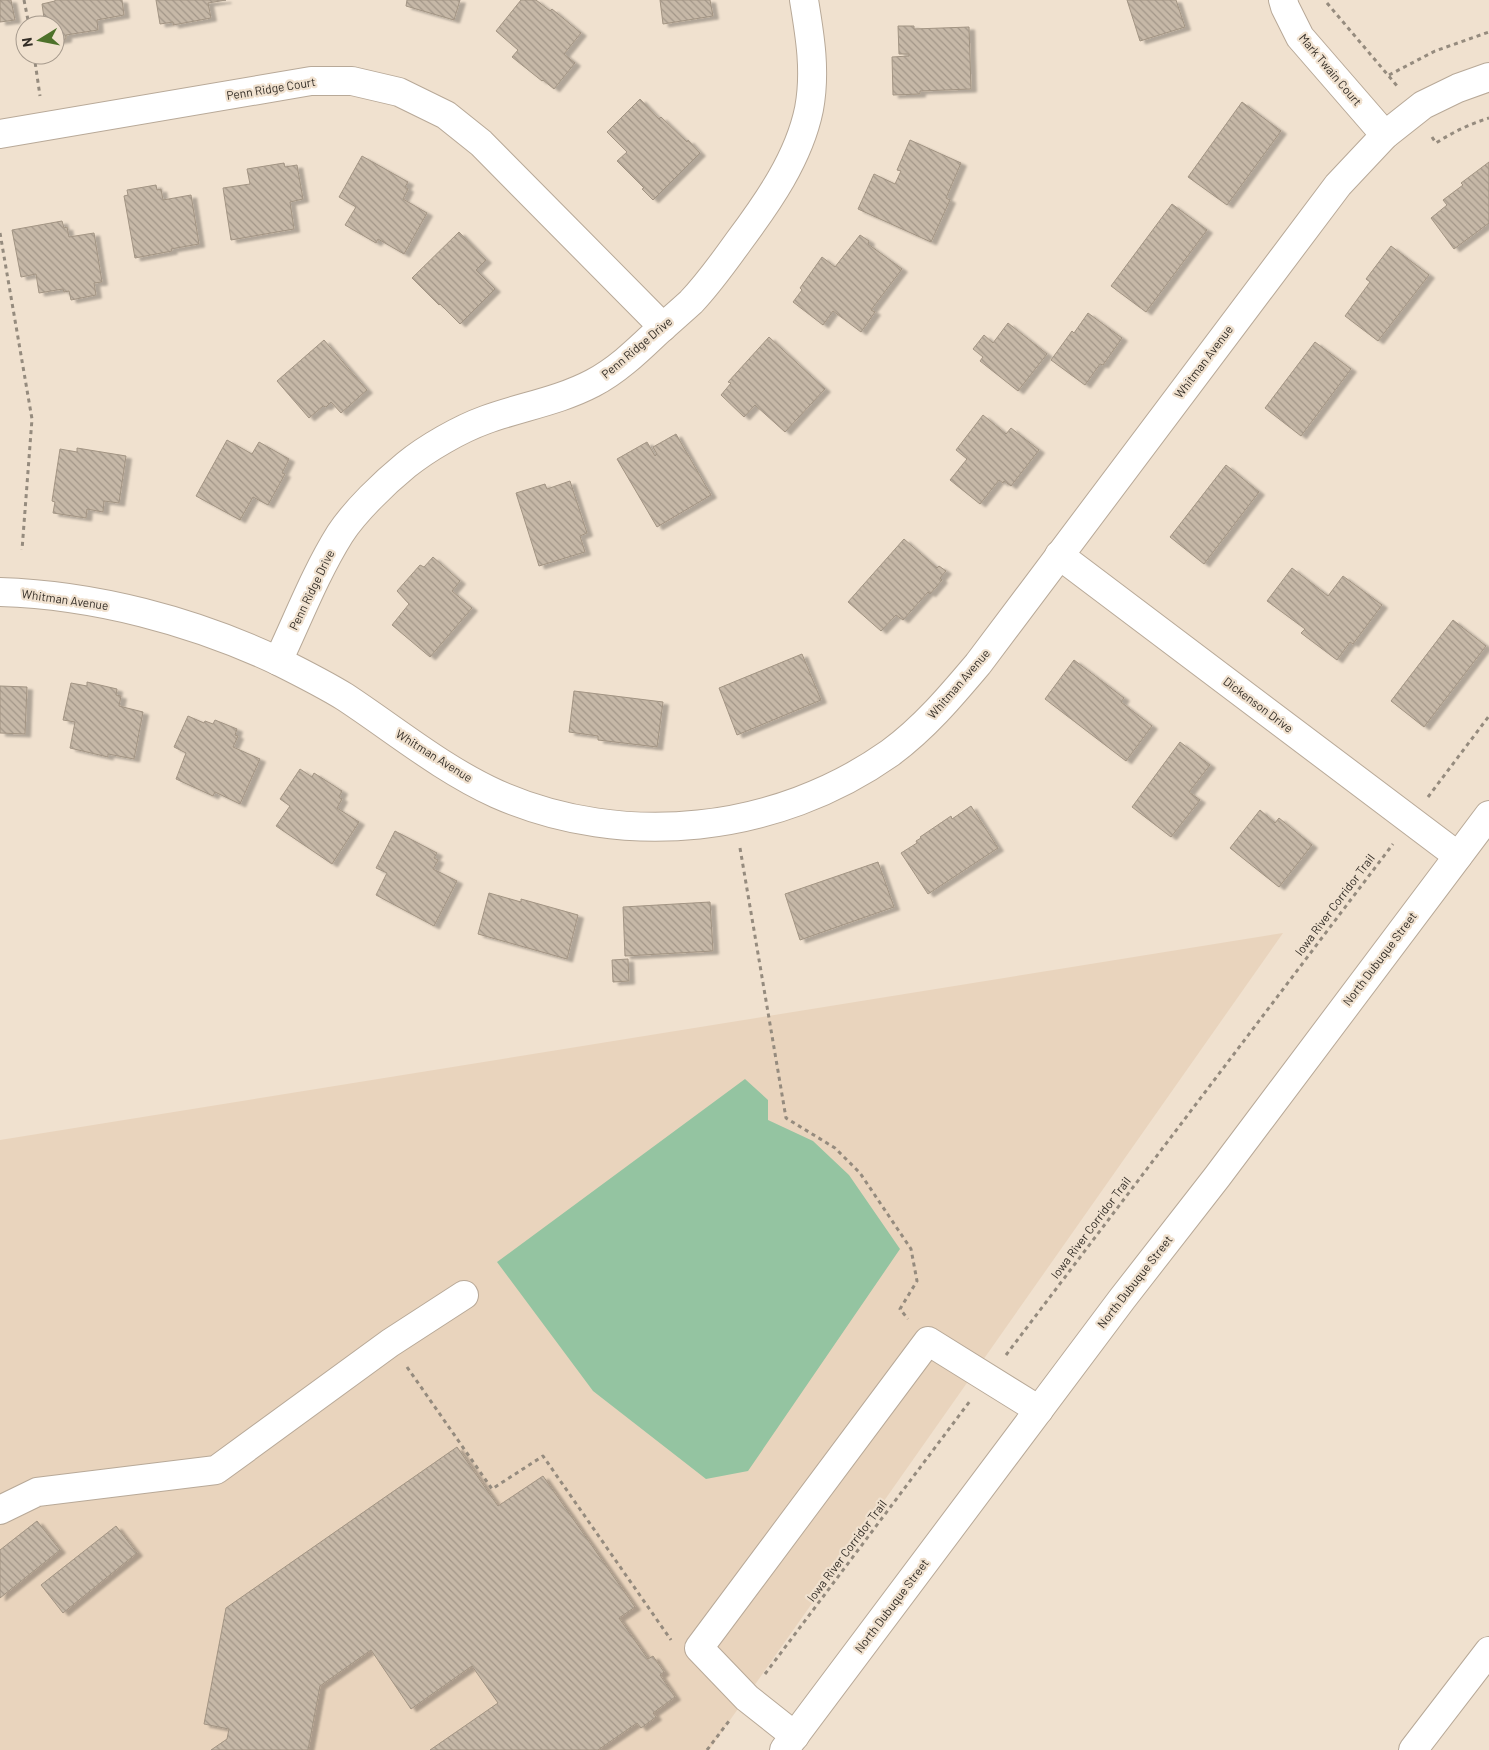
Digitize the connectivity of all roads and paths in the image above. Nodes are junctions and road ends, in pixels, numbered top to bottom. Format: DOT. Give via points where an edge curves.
graph roads {
  1 [pos="24,0"];
  2 [pos="804,0"];
  3 [pos="1284,0"];
  4 [pos="1327,3"];
  5 [pos="27,15"];
  6 [pos="1489,32"];
  7 [pos="35,65"];
  8 [pos="1389,76"];
  9 [pos="1489,78"];
  10 [pos="1402,91"];
  11 [pos="1489,118"];
  12 [pos="44,126"];
  13 [pos="0,134"];
  14 [pos="1385,135"];
  15 [pos="1431,136"];
  16 [pos="0,233"];
  17 [pos="663,327"];
  18 [pos="22,550"];
  19 [pos="1059,555"];
  20 [pos="0,592"];
  21 [pos="278,662"];
  22 [pos="1489,716"];
  23 [pos="1489,815"];
  24 [pos="735,820"];
  25 [pos="1411,820"];
  26 [pos="1458,856"];
  27 [pos="464,1295"];
  28 [pos="928,1342"];
  29 [pos="390,1343"];
  30 [pos="988,1379"];
  31 [pos="1038,1410"];
  32 [pos="0,1510"];
  33 [pos="699,1648"];
  34 [pos="1489,1651"];
  35 [pos="747,1698"];
  36 [pos="789,1743"];
  37 [pos="707,1750"];
  38 [pos="1413,1750"];
  1 -- 5 [label="path"];
  2 -- 17 [label="street, Penn Ridge Drive" via="812,45 812,77 801,135 767,203 717,272"];
  3 -- 14 [label="street, Mark Twain Court" via="1300,37"];
  4 -- 8 [label="path"];
  6 -- 8 [label="path" via="1435,51"];
  7 -- 12 [label="path"];
  8 -- 10 [label="path"];
  9 -- 14 [label="street, Whitman Avenue" via="1423,105"];
  11 -- 15 [label="path" via="1466,126 1436,143"];
  12 -- 13 [label="street, Penn Ridge Court"];
  12 -- 17 [label="street, Penn Ridge Court" via="311,81 352,81 399,92 446,115 481,143"];
  14 -- 19 [label="street, Whitman Avenue" via="1338,185"];
  16 -- 18 [label="path" via="32,419"];
  17 -- 21 [label="street, Penn Ridge Drive" via="626,360 591,384 484,420 431,447 406,465 371,498 342,532 328,554"];
  19 -- 24 [label="street, Whitman Avenue" via="978,664 937,713 891,752 847,780 793,804"];
  19 -- 25 [label="street, Dickenson Drive"];
  20 -- 21 [label="street, Whitman Avenue" via="86,600 149,614 231,641"];
  21 -- 24 [label="street, Whitman Avenue" via="343,695 447,767 497,794 549,812 616,826 676,828"];
  22 -- 25 [label="path, Iowa River Corridor Trail"];
  23 -- 26 [label="street, North Dubuque Street"];
  24 -- 28 [label="path" via="786,1118 835,1148 860,1173 911,1249 917,1281 900,1309"];
  25 -- 26 [label="street, Dickenson Drive"];
  25 -- 30 [label="path, Iowa River Corridor Trail"];
  26 -- 31 [label="street, North Dubuque Street"];
  27 -- 29 [label="street"];
  28 -- 30 [label="street"];
  28 -- 33 [label="street"];
  29 -- 32 [label="street" via="216,1470 37,1492"];
  29 -- 33 [label="path" via="492,1490 543,1456 673,1643"];
  30 -- 31 [label="street"];
  30 -- 35 [label="path, Iowa River Corridor Trail"];
  31 -- 36 [label="street, North Dubuque Street"];
  33 -- 35 [label="street"];
  34 -- 38 [label="street"];
  35 -- 36 [label="street"];
  35 -- 37 [label="path, Iowa River Corridor Trail"];
}
